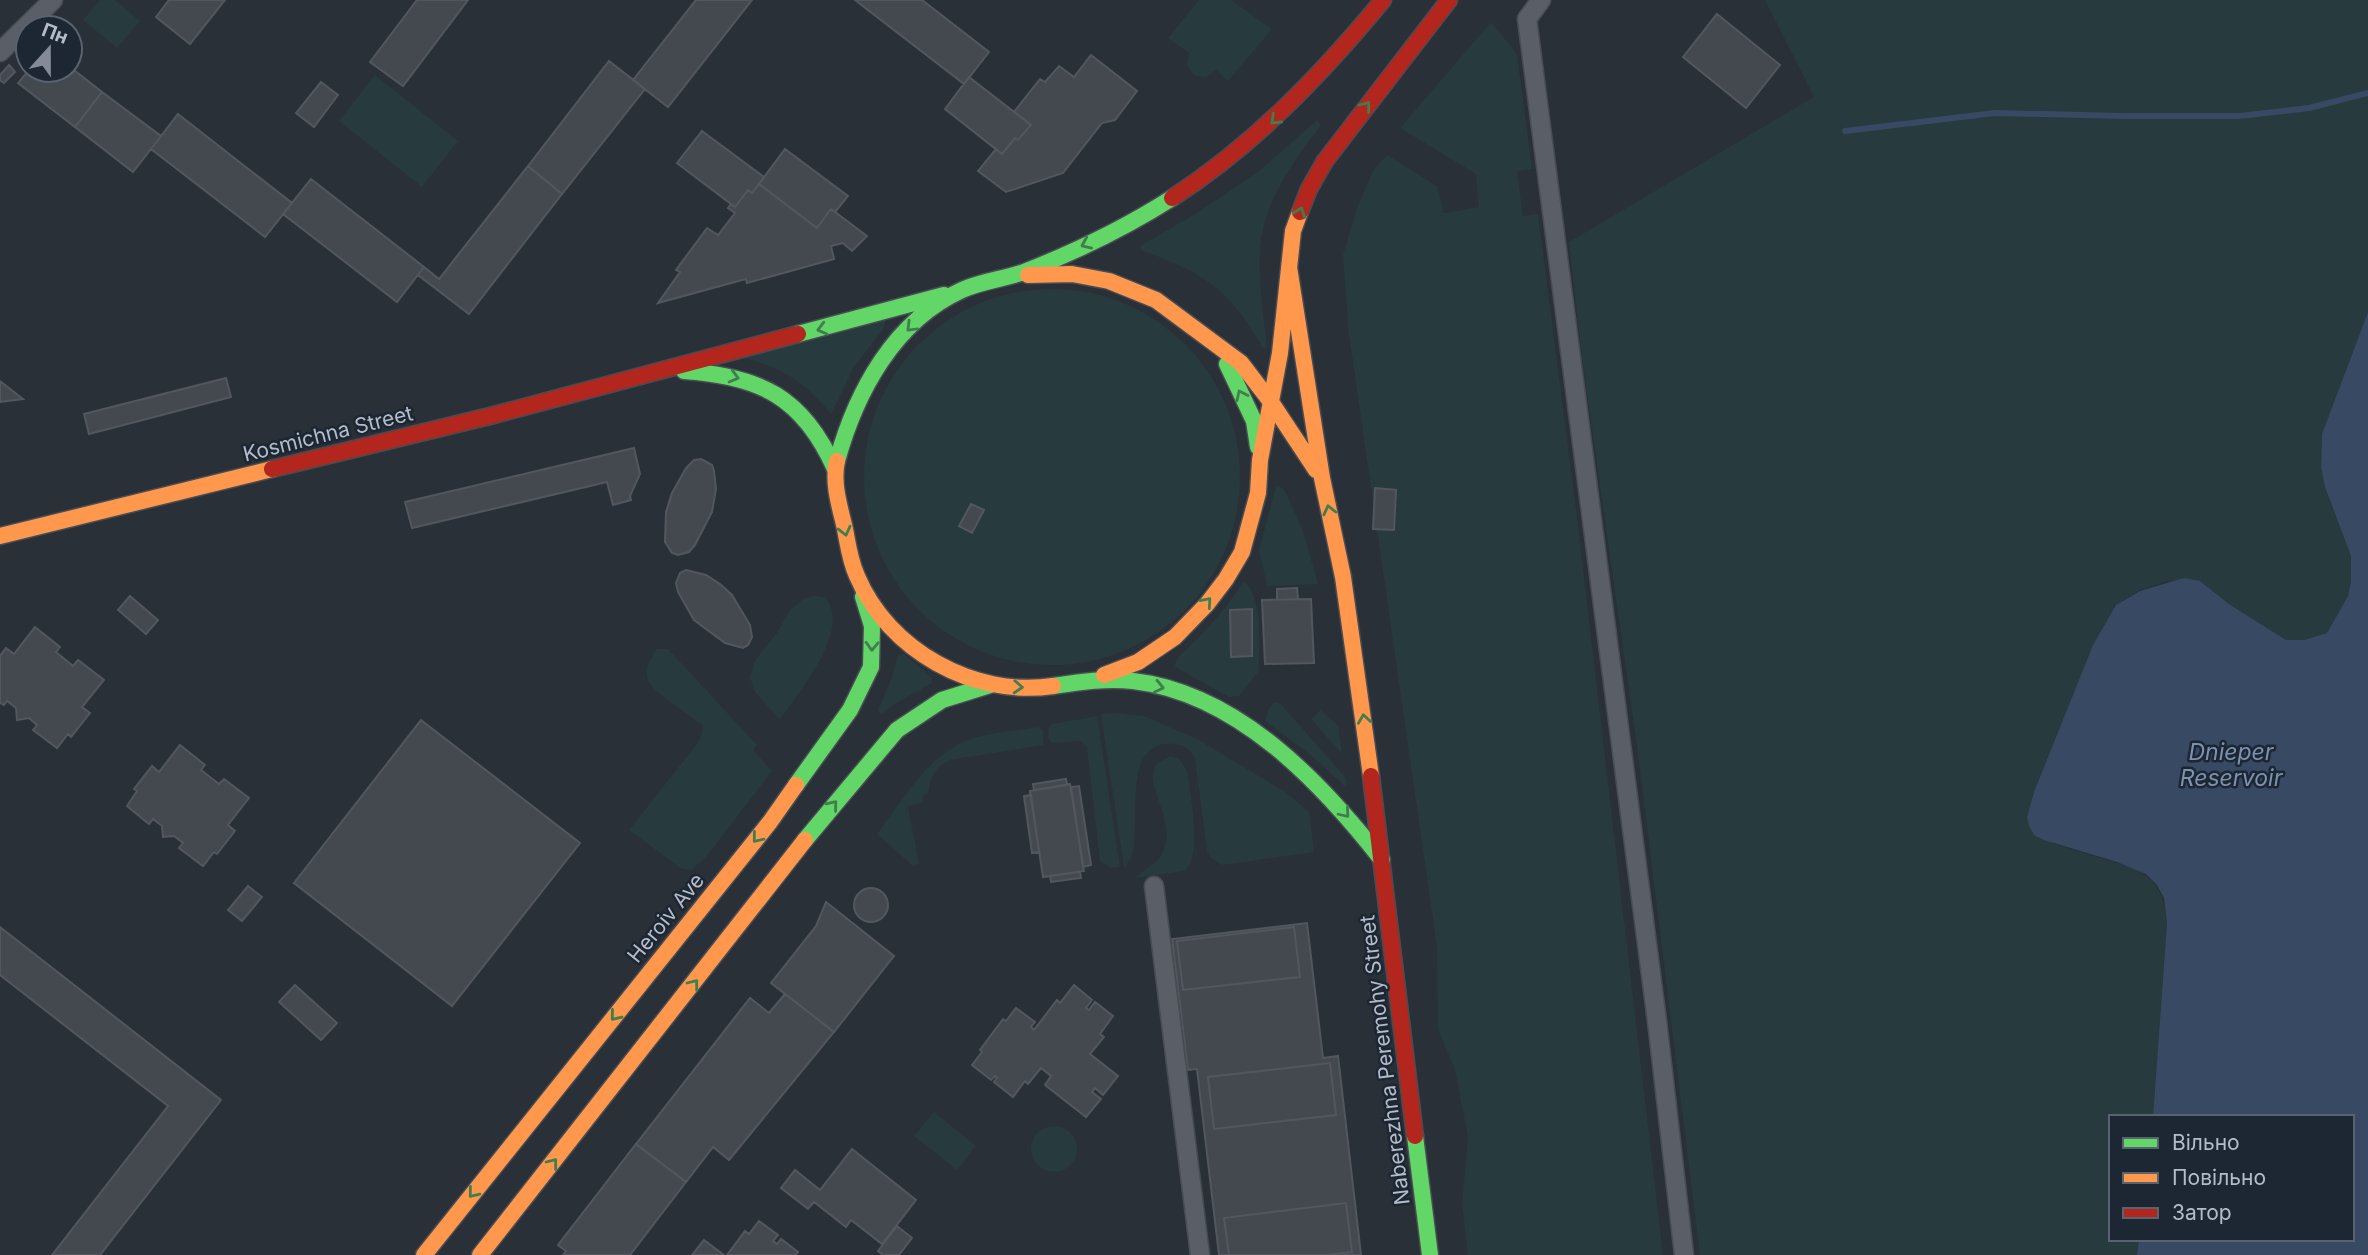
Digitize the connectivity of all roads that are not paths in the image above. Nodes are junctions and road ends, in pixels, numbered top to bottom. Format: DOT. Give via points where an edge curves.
graph roads {
  1 [pos="53,0"];
  2 [pos="1383,0"];
  3 [pos="1448,0"];
  4 [pos="1541,0"];
  5 [pos="0,52"];
  6 [pos="1289,267"];
  7 [pos="1014,275"];
  8 [pos="958,291"];
  9 [pos="1195,328"];
  10 [pos="666,369"];
  11 [pos="1271,402"];
  12 [pos="1260,460"];
  13 [pos="835,469"];
  14 [pos="1322,478"];
  15 [pos="0,536"];
  16 [pos="858,580"];
  17 [pos="1092,680"];
  18 [pos="990,684"];
  19 [pos="1382,859"];
  20 [pos="1154,886"];
  21 [pos="424,1255"];
  22 [pos="480,1255"];
  23 [pos="1200,1255"];
  24 [pos="1430,1255"];
  25 [pos="1684,1255"];
  1 -- 5 [label="street"];
  2 -- 7 [label="main road, Naberezhna Peremohy Street, one-way" via="1338,56 1269,126 1191,186 1110,233"];
  6 -- 3 [label="main road, Naberezhna Peremohy Street, one-way" via="1293,231 1308,189"];
  4 -- 25 [label="street" via="1527,19"];
  6 -- 11 [label="main road, Naberezhna Peremohy Street"];
  6 -- 14 [label="main road, Naberezhna Peremohy Street"];
  7 -- 8 [label="main road, Naberezhna Peremohy Street"];
  7 -- 9 [label="main road, Naberezhna Peremohy Street" via="1072,274 1109,281 1156,300"];
  8 -- 10 [label="main road, Kosmichna Street, one-way"];
  8 -- 13 [label="main road, Naberezhna Peremohy Street, one-way" via="921,317 890,348 864,384"];
  9 -- 11 [label="main road, Naberezhna Peremohy Street" via="1241,363"];
  12 -- 9 [label="main road, Naberezhna Peremohy Street, one-way" via="1254,421 1228,366"];
  10 -- 13 [label="main road, Kosmichna Street, one-way" via="726,374 755,383 789,402 817,434"];
  10 -- 15 [label="main road, Kosmichna Street"];
  11 -- 12 [label="main road, Naberezhna Peremohy Street"];
  11 -- 14 [label="main road, Naberezhna Peremohy Street"];
  17 -- 12 [label="main road, Naberezhna Peremohy Street, one-way" via="1138,662 1175,637 1207,604 1242,552 1258,493"];
  13 -- 16 [label="main road, Naberezhna Peremohy Street, one-way"];
  19 -- 14 [label="main road, Naberezhna Peremohy Street, one-way" via="1343,577"];
  16 -- 18 [label="main road, Naberezhna Peremohy Street" via="883,617 915,648 953,672"];
  16 -- 21 [label="main road, Heroiv Ave, one-way" via="872,626 871,667 850,710 770,822"];
  18 -- 17 [label="main road, Naberezhna Peremohy Street, one-way" via="1020,689"];
  17 -- 19 [label="main road, Naberezhna Peremohy Street, one-way" via="1138,682 1173,690 1240,722 1315,780"];
  22 -- 18 [label="main road, one-way" via="827,812 897,730 942,700"];
  19 -- 24 [label="main road, Naberezhna Peremohy Street"];
  20 -- 23 [label="street"];
}
